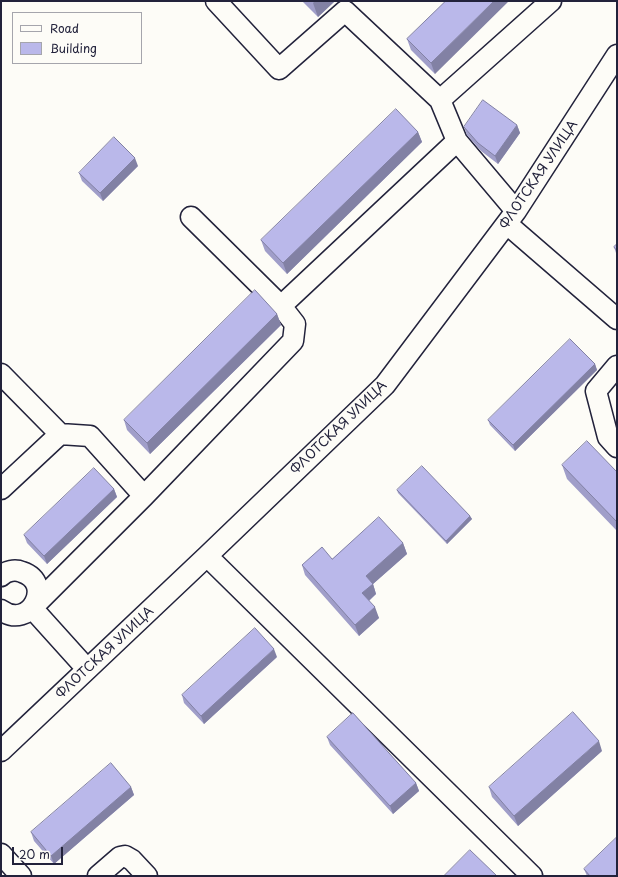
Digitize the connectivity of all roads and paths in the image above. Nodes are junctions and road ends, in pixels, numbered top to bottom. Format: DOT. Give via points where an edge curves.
graph roads {
  1 [pos="216,1"];
  2 [pos="550,1"];
  3 [pos="350,6"];
  4 [pos="617,55"];
  5 [pos="440,100"];
  6 [pos="457,141"];
  7 [pos="191,217"];
  8 [pos="511,218"];
  9 [pos="281,306"];
  10 [pos="617,319"];
  11 [pos="617,366"];
  12 [pos="1,374"];
  13 [pos="60,434"];
  14 [pos="617,447"];
  15 [pos="1,489"];
  16 [pos="144,496"];
  17 [pos="207,556"];
  18 [pos="1,576"];
  19 [pos="32,608"];
  20 [pos="1,610"];
  21 [pos="87,669"];
  22 [pos="1,751"];
  23 [pos="1,854"];
  24 [pos="21,876"];
  25 [pos="98,876"];
  26 [pos="147,876"];
  27 [pos="532,876"];
  1 -- 3 [label="street" via="279,69"];
  2 -- 5 [label="street"];
  3 -- 5 [label="street"];
  4 -- 8 [label="street, ФЛОТСКАЯ УЛИЦА"];
  5 -- 6 [label="street"];
  6 -- 8 [label="street"];
  6 -- 9 [label="street"];
  7 -- 9 [label="street"];
  8 -- 10 [label="street"];
  8 -- 17 [label="street, ФЛОТСКАЯ УЛИЦА" via="385,385"];
  9 -- 16 [label="street" via="295,324 293,340"];
  11 -- 14 [label="street" via="596,391 608,437"];
  12 -- 13 [label="street"];
  13 -- 15 [label="street"];
  13 -- 16 [label="street" via="90,436"];
  16 -- 19 [label="street"];
  17 -- 21 [label="street, ФЛОТСКАЯ УЛИЦА"];
  17 -- 27 [label="street"];
  18 -- 19 [label="street" via="10,571 18,571 32,578 38,593"];
  19 -- 20 [label="street" via="14,615"];
  19 -- 21 [label="street"];
  21 -- 22 [label="street, ФЛОТСКАЯ УЛИЦА"];
  23 -- 24 [label="street"];
  25 -- 26 [label="street" via="120,857 125,856"];
}
